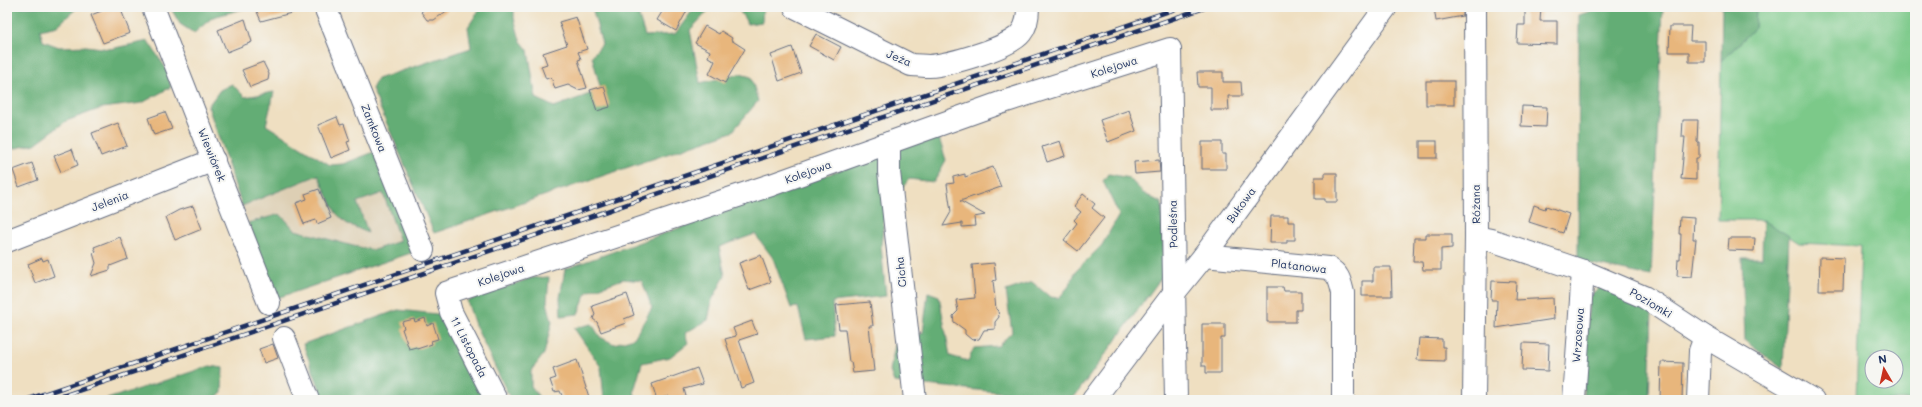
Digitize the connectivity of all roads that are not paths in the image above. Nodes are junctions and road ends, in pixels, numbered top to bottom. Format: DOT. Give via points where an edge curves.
graph roads {
  1 [pos="153,7"];
  2 [pos="325,7"];
  3 [pos="795,7"];
  4 [pos="1028,7"];
  5 [pos="1386,7"];
  6 [pos="1475,7"];
  7 [pos="1170,48"];
  8 [pos="889,143"];
  9 [pos="214,160"];
  10 [pos="1476,238"];
  11 [pos="7,241"];
  12 [pos="423,250"];
  13 [pos="1204,256"];
  14 [pos="1583,270"];
  15 [pos="446,293"];
  16 [pos="1174,293"];
  17 [pos="269,303"];
  18 [pos="1705,337"];
  19 [pos="284,338"];
  20 [pos="911,399"];
  21 [pos="308,400"];
  22 [pos="496,400"];
  23 [pos="1093,400"];
  24 [pos="1176,400"];
  25 [pos="1343,400"];
  26 [pos="1474,400"];
  27 [pos="1574,400"];
  28 [pos="1698,400"];
  29 [pos="1813,400"];
  1 -- 9 [label="street, Wiewiórek"];
  2 -- 12 [label="street, Zamkowa"];
  3 -- 4 [label="street, Jeża" via="911,65 930,66 954,61 1010,42 1023,31"];
  5 -- 13 [label="street, Bukowa"];
  6 -- 10 [label="street, Różana"];
  7 -- 8 [label="street, Kolejowa" via="1000,103"];
  7 -- 16 [label="street, Podleśna"];
  8 -- 15 [label="street, Kolejowa"];
  8 -- 20 [label="street, Cicha"];
  9 -- 11 [label="street, Jelenia"];
  9 -- 17 [label="street, Wiewiórek"];
  10 -- 14 [label="street, Poziomki" via="1491,240"];
  10 -- 26 [label="street, Różana"];
  13 -- 16 [label="street, Bukowa"];
  13 -- 25 [label="street, Platanowa" via="1328,268 1335,272 1340,278 1343,293"];
  14 -- 18 [label="street, Poziomki" via="1644,296"];
  14 -- 27 [label="street, Wrzosowa"];
  15 -- 22 [label="street, 11 Listopada" via="451,312"];
  16 -- 23 [label="street, Bukowa"];
  16 -- 24 [label="street, Podleśna"];
  18 -- 28 [label="street" via="1700,351"];
  18 -- 29 [label="street, Poziomki"];
  19 -- 21 [label="street"];
}
